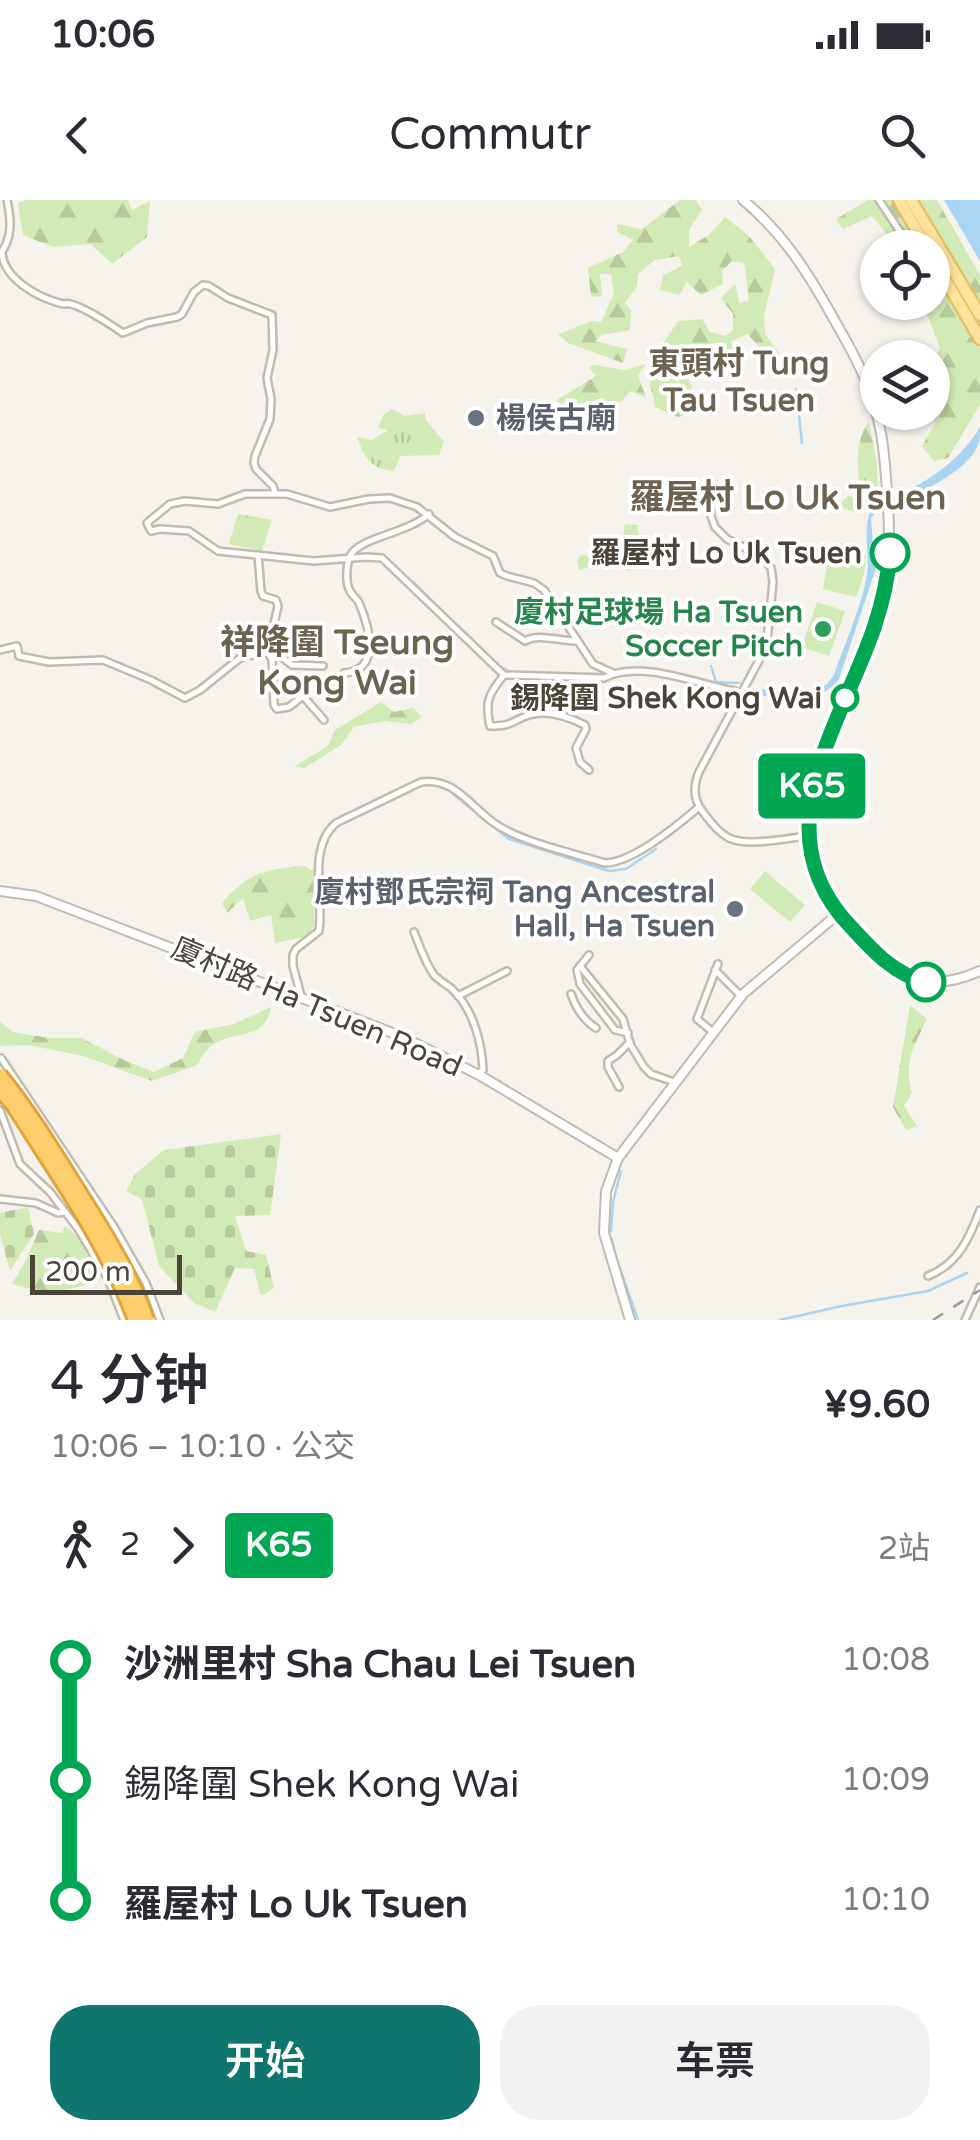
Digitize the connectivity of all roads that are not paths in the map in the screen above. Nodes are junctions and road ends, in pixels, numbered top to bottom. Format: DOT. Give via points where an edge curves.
graph roads {
  1 [pos="7,200"];
  2 [pos="743,200"];
  3 [pos="878,200"];
  4 [pos="899,200"];
  5 [pos="911,200"];
  6 [pos="899,230"];
  7 [pos="916,230"];
  8 [pos="1,253"];
  9 [pos="950,288"];
  10 [pos="980,315"];
  11 [pos="980,339"];
  12 [pos="718,491"];
  13 [pos="275,493"];
  14 [pos="428,514"];
  15 [pos="258,555"];
  16 [pos="348,560"];
  17 [pos="496,622"];
  18 [pos="576,642"];
  19 [pos="269,649"];
  20 [pos="0,650"];
  21 [pos="323,666"];
  22 [pos="612,673"];
  23 [pos="344,674"];
  24 [pos="504,675"];
  25 [pos="741,695"];
  26 [pos="324,720"];
  27 [pos="589,770"];
  28 [pos="699,807"];
  29 [pos="809,836"];
  30 [pos="0,891"];
  31 [pos="838,914"];
  32 [pos="414,932"];
  33 [pos="589,956"];
  34 [pos="580,966"];
  35 [pos="507,971"];
  36 [pos="980,971"];
  37 [pos="580,984"];
  38 [pos="301,996"];
  39 [pos="458,996"];
  40 [pos="741,996"];
  41 [pos="596,1028"];
  42 [pos="713,1032"];
  43 [pos="628,1033"];
  44 [pos="630,1042"];
  45 [pos="1,1058"];
  46 [pos="478,1074"];
  47 [pos="0,1075"];
  48 [pos="674,1082"];
  49 [pos="619,1087"];
  50 [pos="0,1090"];
  51 [pos="0,1110"];
  52 [pos="618,1158"];
  53 [pos="74,1168"];
  54 [pos="50,1192"];
  55 [pos="0,1198"];
  56 [pos="980,1210"];
  57 [pos="64,1212"];
  58 [pos="928,1276"];
  59 [pos="980,1288"];
  60 [pos="124,1320"];
  61 [pos="135,1320"];
  62 [pos="147,1320"];
  63 [pos="160,1320"];
  64 [pos="630,1320"];
  65 [pos="964,1320"];
  1 -- 8 [label="street" via="10,224"];
  2 -- 29 [label="street" via="794,253 858,364 880,429 888,504 884,596 815,776"];
  3 -- 6 [label="street"];
  4 -- 7 [label="main road"];
  5 -- 10 [label="main road"];
  8 -- 13 [label="street" via="6,270 28,288 123,332 177,317 203,285 272,315 270,419 254,463"];
  9 -- 11 [label="main road"];
  12 -- 25 [label="street" via="710,508 717,531 762,556 773,579 765,649"];
  13 -- 14 [label="street" via="330,507 390,498"];
  13 -- 15 [label="street" via="218,504 170,504 148,523 151,531 189,531 218,551"];
  14 -- 16 [label="street" via="359,546"];
  14 -- 18 [label="street" via="493,556 500,572 544,590"];
  15 -- 16 [label="street"];
  15 -- 19 [label="street" via="261,591 278,602"];
  16 -- 23 [label="street" via="349,591 371,641 362,668"];
  16 -- 24 [label="street" via="386,560"];
  17 -- 18 [label="street" via="525,641 533,636"];
  18 -- 22 [label="street" via="593,664"];
  19 -- 20 [label="street" via="240,658 185,698 103,660 49,662 19,656 17,646"];
  19 -- 21 [label="street" via="292,665"];
  19 -- 26 [label="street" via="276,708 303,696"];
  22 -- 24 [label="street"];
  22 -- 25 [label="street" via="652,672"];
  24 -- 27 [label="street" via="488,698 490,726 532,714 572,718 585,725 576,748"];
  25 -- 28 [label="street" via="696,778"];
  28 -- 29 [label="street" via="736,840"];
  28 -- 38 [label="street" via="620,862 606,863 518,835 448,785 421,782 326,832 320,927 292,960"];
  29 -- 31 [label="street" via="821,884"];
  30 -- 38 [label="street, 廈村路 Ha Tsuen Road" via="36,896"];
  31 -- 36 [label="street" via="892,966 916,979 946,981"];
  31 -- 40 [label="street"];
  32 -- 39 [label="street" via="433,974"];
  33 -- 34 [label="street"];
  34 -- 37 [label="street"];
  34 -- 43 [label="street" via="615,1006"];
  35 -- 39 [label="street"];
  37 -- 41 [label="street" via="570,994"];
  37 -- 43 [label="street" via="615,1030"];
  38 -- 46 [label="street, 廈村路 Ha Tsuen Road"];
  39 -- 46 [label="street" via="479,1041"];
  40 -- 42 [label="street"];
  40 -- 42 [label="street" via="716,967 698,1019"];
  42 -- 48 [label="street"];
  43 -- 44 [label="street"];
  44 -- 48 [label="street" via="651,1074"];
  44 -- 49 [label="street" via="608,1061"];
  45 -- 53 [label="street"];
  46 -- 52 [label="street, 廈村路 Ha Tsuen Road"];
  47 -- 62 [label="highway, bridge" via="108,1238"];
  48 -- 52 [label="street"];
  50 -- 61 [label="highway, bridge" via="86,1219"];
  51 -- 54 [label="street" via="20,1164"];
  52 -- 64 [label="street" via="606,1191 604,1233"];
  53 -- 54 [label="street" via="52,1180"];
  53 -- 63 [label="street" via="129,1252"];
  54 -- 57 [label="street"];
  55 -- 57 [label="street"];
  56 -- 58 [label="street" via="960,1255"];
  57 -- 60 [label="street" via="108,1279"];
  59 -- 65 [label="street"];
}
